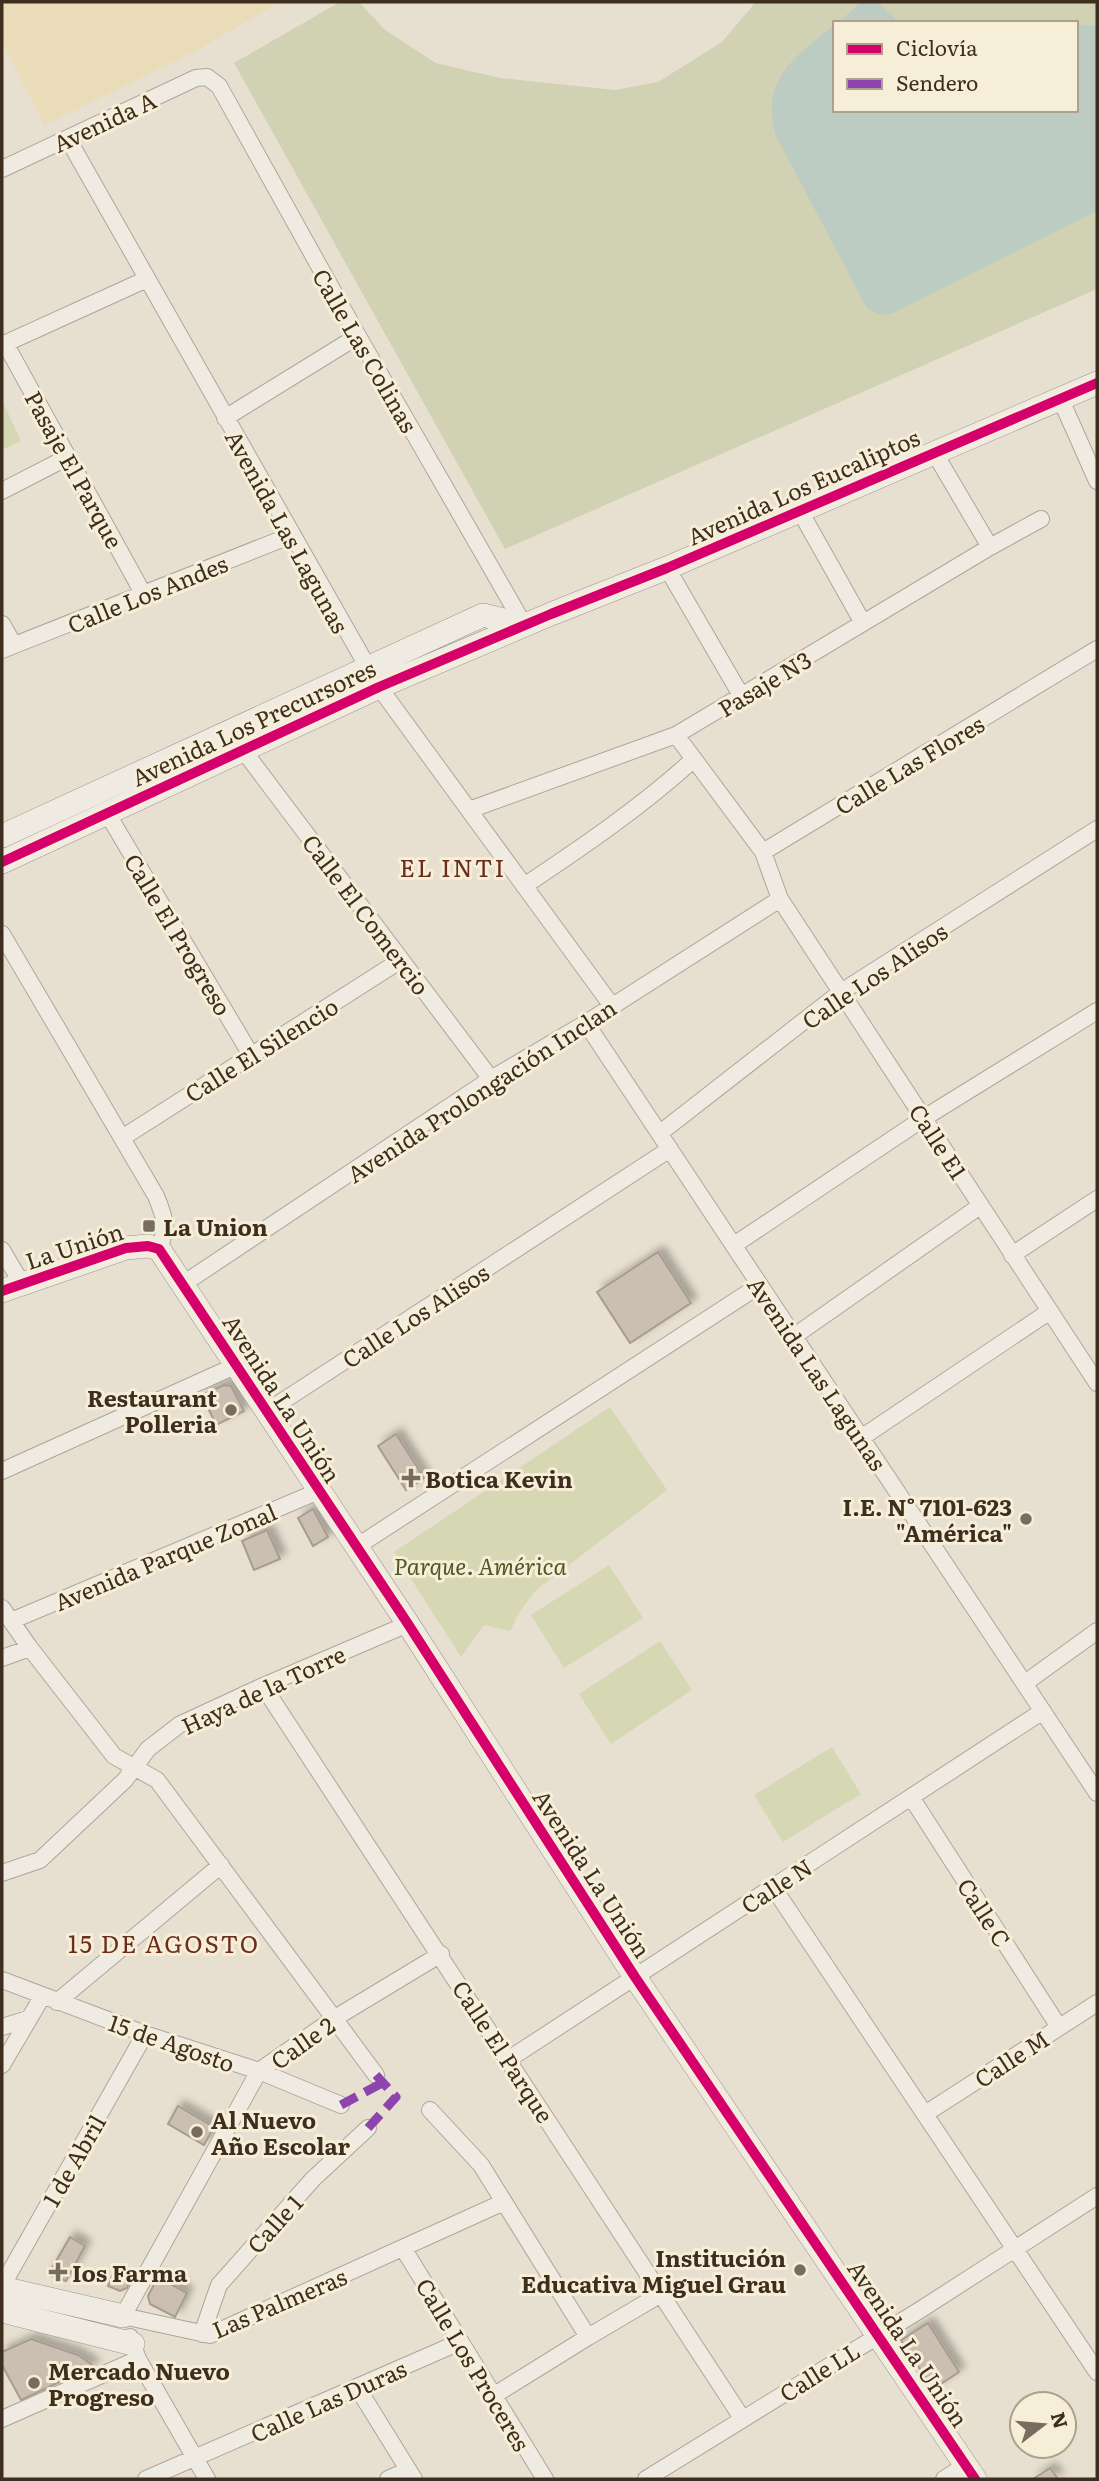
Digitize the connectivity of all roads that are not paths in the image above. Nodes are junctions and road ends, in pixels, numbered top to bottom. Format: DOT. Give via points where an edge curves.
graph roads {
  1 [pos="207,77"];
  2 [pos="68,139"];
  3 [pos="2,169"];
  4 [pos="146,279"];
  5 [pos="358,336"];
  6 [pos="4,344"];
  7 [pos="1097,383"];
  8 [pos="1061,400"];
  9 [pos="225,418"];
  10 [pos="934,452"];
  11 [pos="68,457"];
  12 [pos="1097,481"];
  13 [pos="2,491"];
  14 [pos="800,511"];
  15 [pos="1041,519"];
  16 [pos="292,535"];
  17 [pos="990,547"];
  18 [pos="667,568"];
  19 [pos="144,595"];
  20 [pos="863,623"];
  21 [pos="2,624"];
  22 [pos="524,625"];
  23 [pos="8,648"];
  24 [pos="1097,649"];
  25 [pos="373,678"];
  26 [pos="742,697"];
  27 [pos="676,735"];
  28 [pos="243,750"];
  29 [pos="694,759"];
  30 [pos="469,810"];
  31 [pos="107,813"];
  32 [pos="1097,829"];
  33 [pos="2,836"];
  34 [pos="763,852"];
  35 [pos="2,862"];
  36 [pos="524,886"];
  37 [pos="780,899"];
  38 [pos="2,934"];
  39 [pos="401,960"];
  40 [pos="841,992"];
  41 [pos="612,1006"];
  42 [pos="1097,1011"];
  43 [pos="586,1023"];
  44 [pos="251,1055"];
  45 [pos="491,1079"];
  46 [pos="924,1118"];
  47 [pos="660,1133"];
  48 [pos="121,1138"];
  49 [pos="670,1149"];
  50 [pos="1097,1199"];
  51 [pos="980,1206"];
  52 [pos="734,1245"];
  53 [pos="159,1249"];
  54 [pos="2,1250"];
  55 [pos="1012,1255"];
  56 [pos="183,1284"];
  57 [pos="760,1285"];
  58 [pos="12,1287"];
  59 [pos="1050,1311"];
  60 [pos="793,1337"];
  61 [pos="237,1365"];
  62 [pos="1097,1383"];
  63 [pos="266,1412"];
  64 [pos="861,1438"];
  65 [pos="2,1471"];
  66 [pos="319,1491"];
  67 [pos="356,1547"];
  68 [pos="6,1614"];
  69 [pos="408,1624"];
  70 [pos="1097,1631"];
  71 [pos="30,1648"];
  72 [pos="2,1658"];
  73 [pos="1024,1683"];
  74 [pos="263,1686"];
  75 [pos="1043,1711"];
  76 [pos="134,1768"];
  77 [pos="1097,1793"];
  78 [pos="911,1797"];
  79 [pos="220,1865"];
  80 [pos="2,1873"];
  81 [pos="774,1887"];
  82 [pos="441,1954"];
  83 [pos="635,1977"];
  84 [pos="2,1980"];
  85 [pos="50,1999"];
  86 [pos="1097,2003"];
  87 [pos="335,2018"];
  88 [pos="28,2019"];
  89 [pos="2,2027"];
  90 [pos="1059,2027"];
  91 [pos="145,2034"];
  92 [pos="509,2059"];
  93 [pos="2,2064"];
  94 [pos="259,2071"];
  95 [pos="376,2075"];
  96 [pos="341,2105"];
  97 [pos="429,2110"];
  98 [pos="925,2114"];
  99 [pos="368,2127"];
  100 [pos="1097,2196"];
  101 [pos="504,2202"];
  102 [pos="403,2248"];
  103 [pos="1015,2249"];
  104 [pos="2,2287"];
  105 [pos="661,2294"];
  106 [pos="2,2311"];
  107 [pos="122,2316"];
  108 [pos="202,2334"];
  109 [pos="878,2334"];
  110 [pos="587,2337"];
  111 [pos="460,2342"];
  112 [pos="136,2351"];
  113 [pos="1097,2372"];
  114 [pos="357,2387"];
  115 [pos="493,2396"];
  116 [pos="742,2418"];
  117 [pos="2,2419"];
  118 [pos="195,2459"];
  119 [pos="971,2472"];
  120 [pos="411,2475"];
  121 [pos="146,2479"];
  122 [pos="207,2479"];
  123 [pos="388,2479"];
  124 [pos="545,2479"];
  125 [pos="646,2479"];
  126 [pos="944,2479"];
  1 -- 2 [label="street, Avenida A" via="196,78"];
  1 -- 5 [label="street, Calle Las Colinas" via="219,86"];
  2 -- 3 [label="street, Avenida A"];
  2 -- 4 [label="street, Avenida Las Lagunas"];
  4 -- 6 [label="street"];
  4 -- 9 [label="street, Avenida Las Lagunas"];
  5 -- 9 [label="street"];
  5 -- 22 [label="street, Calle Las Colinas"];
  6 -- 11 [label="street, Pasaje El Parque"];
  7 -- 8 [label="street, Avenida Los Eucaliptos"];
  8 -- 10 [label="street, Avenida Los Eucaliptos"];
  8 -- 12 [label="street"];
  9 -- 16 [label="street, Avenida Las Lagunas"];
  10 -- 14 [label="street, Avenida Los Eucaliptos"];
  10 -- 17 [label="street"];
  11 -- 13 [label="street"];
  11 -- 19 [label="street, Pasaje El Parque"];
  14 -- 18 [label="street, Avenida Los Eucaliptos"];
  14 -- 20 [label="street"];
  15 -- 17 [label="street, Pasaje N3"];
  16 -- 19 [label="street, Calle Los Andes"];
  16 -- 25 [label="street, Avenida Las Lagunas"];
  17 -- 20 [label="street, Pasaje N3"];
  18 -- 22 [label="street, Avenida Los Eucaliptos"];
  18 -- 26 [label="street"];
  19 -- 23 [label="street, Calle Los Andes"];
  20 -- 26 [label="street, Pasaje N3"];
  21 -- 23 [label="street"];
  22 -- 25 [label="street, Avenida Los Precursores"];
  24 -- 34 [label="street, Calle Las Flores"];
  25 -- 28 [label="street, Avenida Los Precursores"];
  25 -- 30 [label="street, Avenida Las Lagunas"];
  25 -- 33 [label="street, Avenida Los Precursores"];
  26 -- 27 [label="street, Pasaje N3"];
  27 -- 29 [label="street"];
  27 -- 30 [label="street, Pasaje N3"];
  28 -- 31 [label="street, Avenida Los Precursores"];
  28 -- 39 [label="street, Calle El Comercio"];
  29 -- 34 [label="street"];
  29 -- 36 [label="street" via="612,828"];
  30 -- 36 [label="street, Avenida Las Lagunas"];
  31 -- 35 [label="street, Avenida Los Precursores"];
  31 -- 44 [label="street, Calle El Progreso"];
  32 -- 40 [label="street, Calle Los Alisos"];
  34 -- 37 [label="street"];
  36 -- 41 [label="street, Avenida Las Lagunas"];
  37 -- 40 [label="street, Calle E1"];
  37 -- 41 [label="street, Avenida Prolongación Inclan"];
  38 -- 48 [label="street"];
  39 -- 44 [label="street, Calle El Silencio"];
  39 -- 45 [label="street, Calle El Comercio"];
  40 -- 46 [label="street, Calle E1"];
  40 -- 47 [label="street, Calle Los Alisos"];
  41 -- 43 [label="street, Avenida Prolongación Inclan"];
  42 -- 46 [label="street"];
  43 -- 45 [label="street, Avenida Prolongación Inclan"];
  43 -- 47 [label="street, Avenida Las Lagunas"];
  44 -- 48 [label="street, Calle El Silencio"];
  45 -- 56 [label="street, Avenida Prolongación Inclan"];
  46 -- 51 [label="street, Calle E1"];
  46 -- 52 [label="street"];
  47 -- 49 [label="street, Avenida Las Lagunas"];
  48 -- 53 [label="street" via="163,1213 166,1232"];
  49 -- 52 [label="street, Avenida Las Lagunas"];
  49 -- 63 [label="street, Calle Los Alisos"];
  50 -- 55 [label="street"];
  51 -- 55 [label="street, Calle E1"];
  51 -- 60 [label="street"];
  52 -- 57 [label="street, Avenida Las Lagunas"];
  53 -- 56 [label="street, La Unión"];
  53 -- 58 [label="street, La Unión" via="126,1248"];
  54 -- 58 [label="street"];
  55 -- 59 [label="street, Calle E1"];
  56 -- 61 [label="street, Avenida La Unión"];
  57 -- 60 [label="street, Avenida Las Lagunas"];
  57 -- 67 [label="street"];
  59 -- 62 [label="street, Calle E1"];
  59 -- 64 [label="street"];
  60 -- 64 [label="street, Avenida Las Lagunas"];
  61 -- 63 [label="street, Avenida La Unión"];
  61 -- 65 [label="street"];
  63 -- 66 [label="street, Avenida La Unión"];
  64 -- 73 [label="street, Avenida Las Lagunas"];
  66 -- 67 [label="street, Avenida La Unión"];
  66 -- 68 [label="street, Avenida Parque Zonal"];
  67 -- 69 [label="street, Avenida La Unión"];
  68 -- 71 [label="street"];
  69 -- 74 [label="street, Haya de la Torre"];
  69 -- 83 [label="street, Avenida La Unión"];
  70 -- 73 [label="street"];
  71 -- 72 [label="street"];
  71 -- 76 [label="street" via="114,1756"];
  73 -- 75 [label="street, Avenida Las Lagunas"];
  74 -- 76 [label="street, Haya de la Torre" via="179,1725 148,1749"];
  74 -- 82 [label="street, Calle El Parque"];
  75 -- 77 [label="street, Avenida Las Lagunas"];
  75 -- 78 [label="street, Calle N"];
  76 -- 79 [label="street" via="156,1780"];
  76 -- 80 [label="street, Haya de la Torre" via="40,1860"];
  78 -- 81 [label="street, Calle N"];
  78 -- 90 [label="street, Calle C"];
  79 -- 85 [label="street"];
  79 -- 87 [label="street"];
  81 -- 83 [label="street, Calle N"];
  81 -- 98 [label="street"];
  82 -- 87 [label="street, Calle 2"];
  82 -- 92 [label="street, Calle El Parque"];
  83 -- 92 [label="street, Calle N"];
  83 -- 109 [label="street, Avenida La Unión"];
  84 -- 85 [label="street, 15 de Agosto"];
  85 -- 88 [label="street"];
  85 -- 91 [label="street, 15 de Agosto"];
  86 -- 90 [label="street, Calle M"];
  87 -- 94 [label="street, Calle 2"];
  87 -- 95 [label="street"];
  88 -- 89 [label="street"];
  88 -- 93 [label="street"];
  90 -- 98 [label="street, Calle M"];
  91 -- 94 [label="street, 15 de Agosto"];
  91 -- 104 [label="street, 1 de Abril"];
  92 -- 105 [label="street, Calle El Parque"];
  94 -- 96 [label="street, 15 de Agosto"];
  94 -- 107 [label="street, Calle 2"];
  97 -- 101 [label="street" via="481,2165"];
  98 -- 103 [label="street"];
  99 -- 108 [label="street, Calle 1" via="313,2179 219,2285"];
  100 -- 103 [label="street, Calle LL"];
  101 -- 102 [label="street, Las Palmeras"];
  101 -- 110 [label="street"];
  102 -- 108 [label="street, Las Palmeras" via="210,2335"];
  102 -- 111 [label="street, Calle Los Proceres"];
  103 -- 109 [label="street, Calle LL"];
  103 -- 113 [label="street"];
  104 -- 107 [label="street, Las Palmeras"];
  105 -- 110 [label="street"];
  105 -- 116 [label="street, Calle El Parque"];
  106 -- 112 [label="street"];
  107 -- 108 [label="street, Las Palmeras"];
  107 -- 112 [label="street"];
  109 -- 116 [label="street, Calle LL"];
  109 -- 119 [label="street, Avenida La Unión"];
  110 -- 115 [label="street"];
  111 -- 114 [label="street, Calle Las Duras"];
  111 -- 115 [label="street, Calle Los Proceres"];
  112 -- 117 [label="street"];
  112 -- 118 [label="street"];
  114 -- 118 [label="street, Calle Las Duras"];
  114 -- 120 [label="street"];
  115 -- 124 [label="street, Calle Los Proceres"];
  116 -- 125 [label="street, Calle LL"];
  118 -- 121 [label="street, Calle Las Duras"];
  118 -- 122 [label="street"];
  119 -- 126 [label="street"];
  120 -- 123 [label="street"];
}
